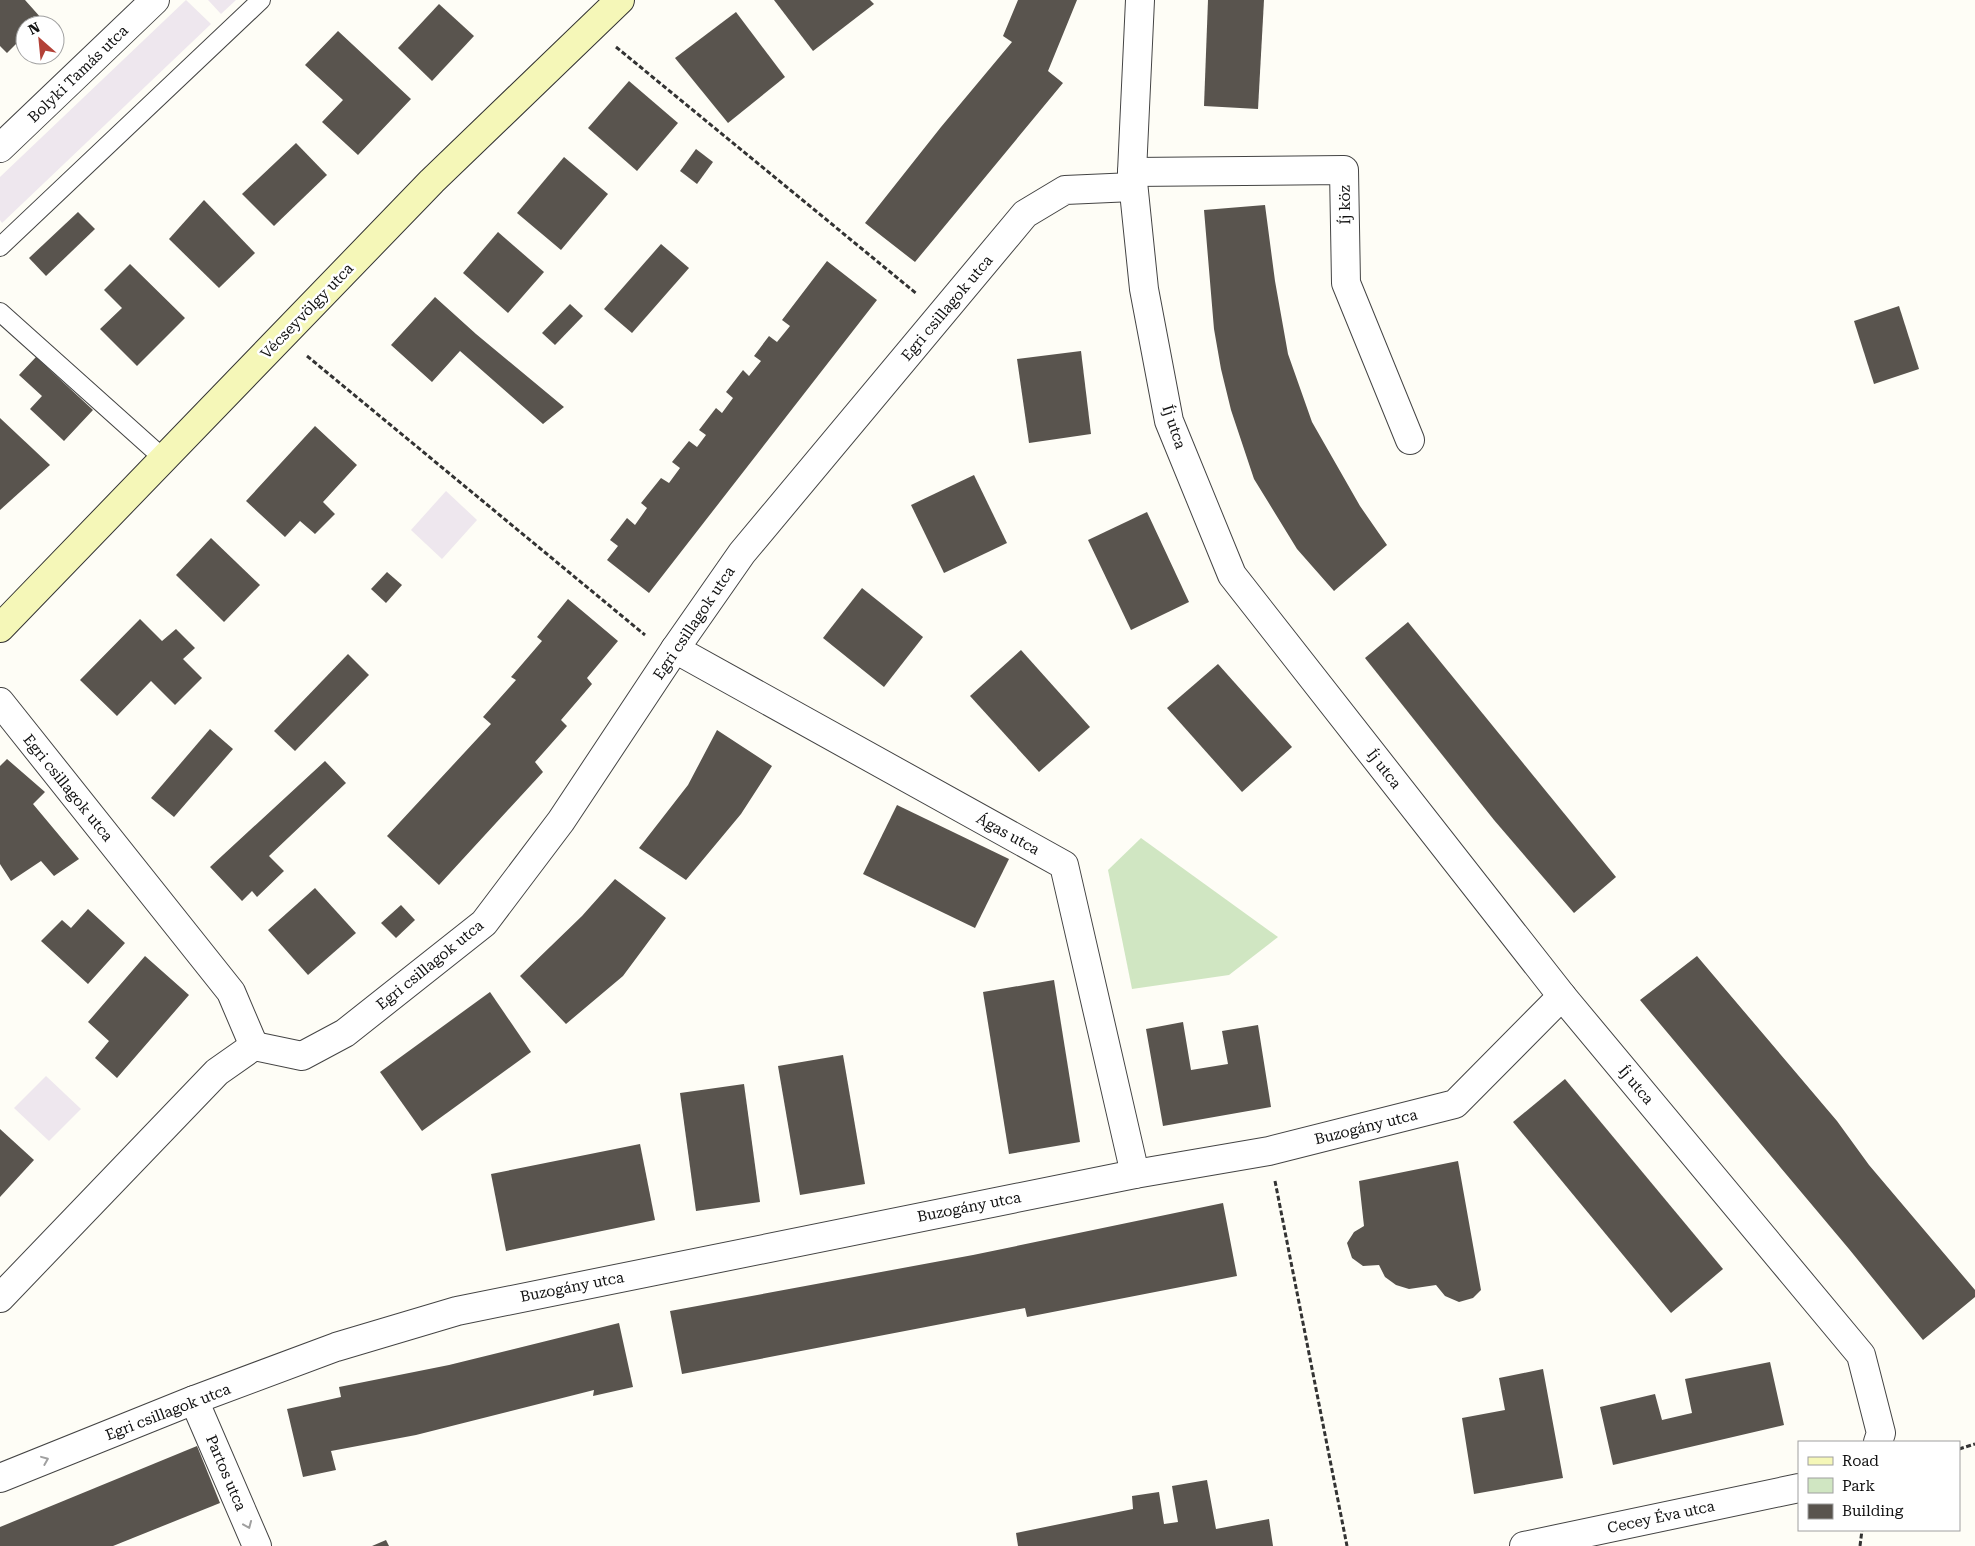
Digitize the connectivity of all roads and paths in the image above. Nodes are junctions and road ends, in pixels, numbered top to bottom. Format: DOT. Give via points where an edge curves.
graph roads {
  1 [pos="156,0"];
  2 [pos="261,0"];
  3 [pos="620,0"];
  4 [pos="1140,0"];
  5 [pos="591,26"];
  6 [pos="0,148"];
  7 [pos="1132,180"];
  8 [pos="0,247"];
  9 [pos="0,312"];
  10 [pos="942,314"];
  11 [pos="283,337"];
  12 [pos="1410,440"];
  13 [pos="163,458"];
  14 [pos="0,628"];
  15 [pos="675,649"];
  16 [pos="0,702"];
  17 [pos="1562,996"];
  18 [pos="254,1046"];
  19 [pos="1269,1151"];
  20 [pos="1135,1174"];
  21 [pos="0,1298"];
  22 [pos="336,1347"];
  23 [pos="194,1400"];
  24 [pos="1879,1438"];
  25 [pos="1975,1444"];
  26 [pos="1960,1448"];
  27 [pos="0,1478"];
  28 [pos="1798,1488"];
  29 [pos="1862,1531"];
  30 [pos="257,1546"];
  31 [pos="1347,1546"];
  32 [pos="1524,1546"];
  33 [pos="1860,1546"];
  1 -- 6 [label="street, Bolyki Tamás utca"];
  2 -- 8 [label="lane"];
  3 -- 5 [label="main road, Vécseyvölgy utca"];
  4 -- 7 [label="street, Íj utca"];
  5 -- 10 [label="path"];
  5 -- 11 [label="main road, Vécseyvölgy utca" via="432,181"];
  7 -- 10 [label="street, Egri csillagok utca" via="1065,190 1025,214"];
  7 -- 12 [label="street, Íj köz" via="1344,170 1346,283"];
  7 -- 17 [label="street, Íj utca" via="1144,289 1169,421 1232,574"];
  9 -- 13 [label="lane"];
  10 -- 15 [label="street, Egri csillagok utca" via="742,553"];
  11 -- 13 [label="main road, Vécseyvölgy utca"];
  11 -- 15 [label="path" via="647,636"];
  13 -- 14 [label="main road, Vécseyvölgy utca"];
  15 -- 18 [label="street, Egri csillagok utca" via="561,821 484,923 345,1033 302,1056"];
  15 -- 20 [label="street, Ágas utca" via="1064,865"];
  16 -- 18 [label="street, Egri csillagok utca" via="230,992"];
  17 -- 19 [label="street, Buzogány utca" via="1455,1104"];
  17 -- 24 [label="street, Íj utca" via="1861,1355"];
  18 -- 21 [label="street" via="217,1072"];
  19 -- 20 [label="street, Buzogány utca"];
  19 -- 31 [label="path"];
  20 -- 22 [label="street, Buzogány utca" via="456,1311"];
  22 -- 23 [label="street, Egri csillagok utca"];
  27 -- 23 [label="street, Egri csillagok utca, one-way"];
  23 -- 30 [label="street, Partos utca, one-way"];
  25 -- 26 [label="path"];
  28 -- 32 [label="street, Cecey Éva utca"];
  29 -- 33 [label="path"];
}
